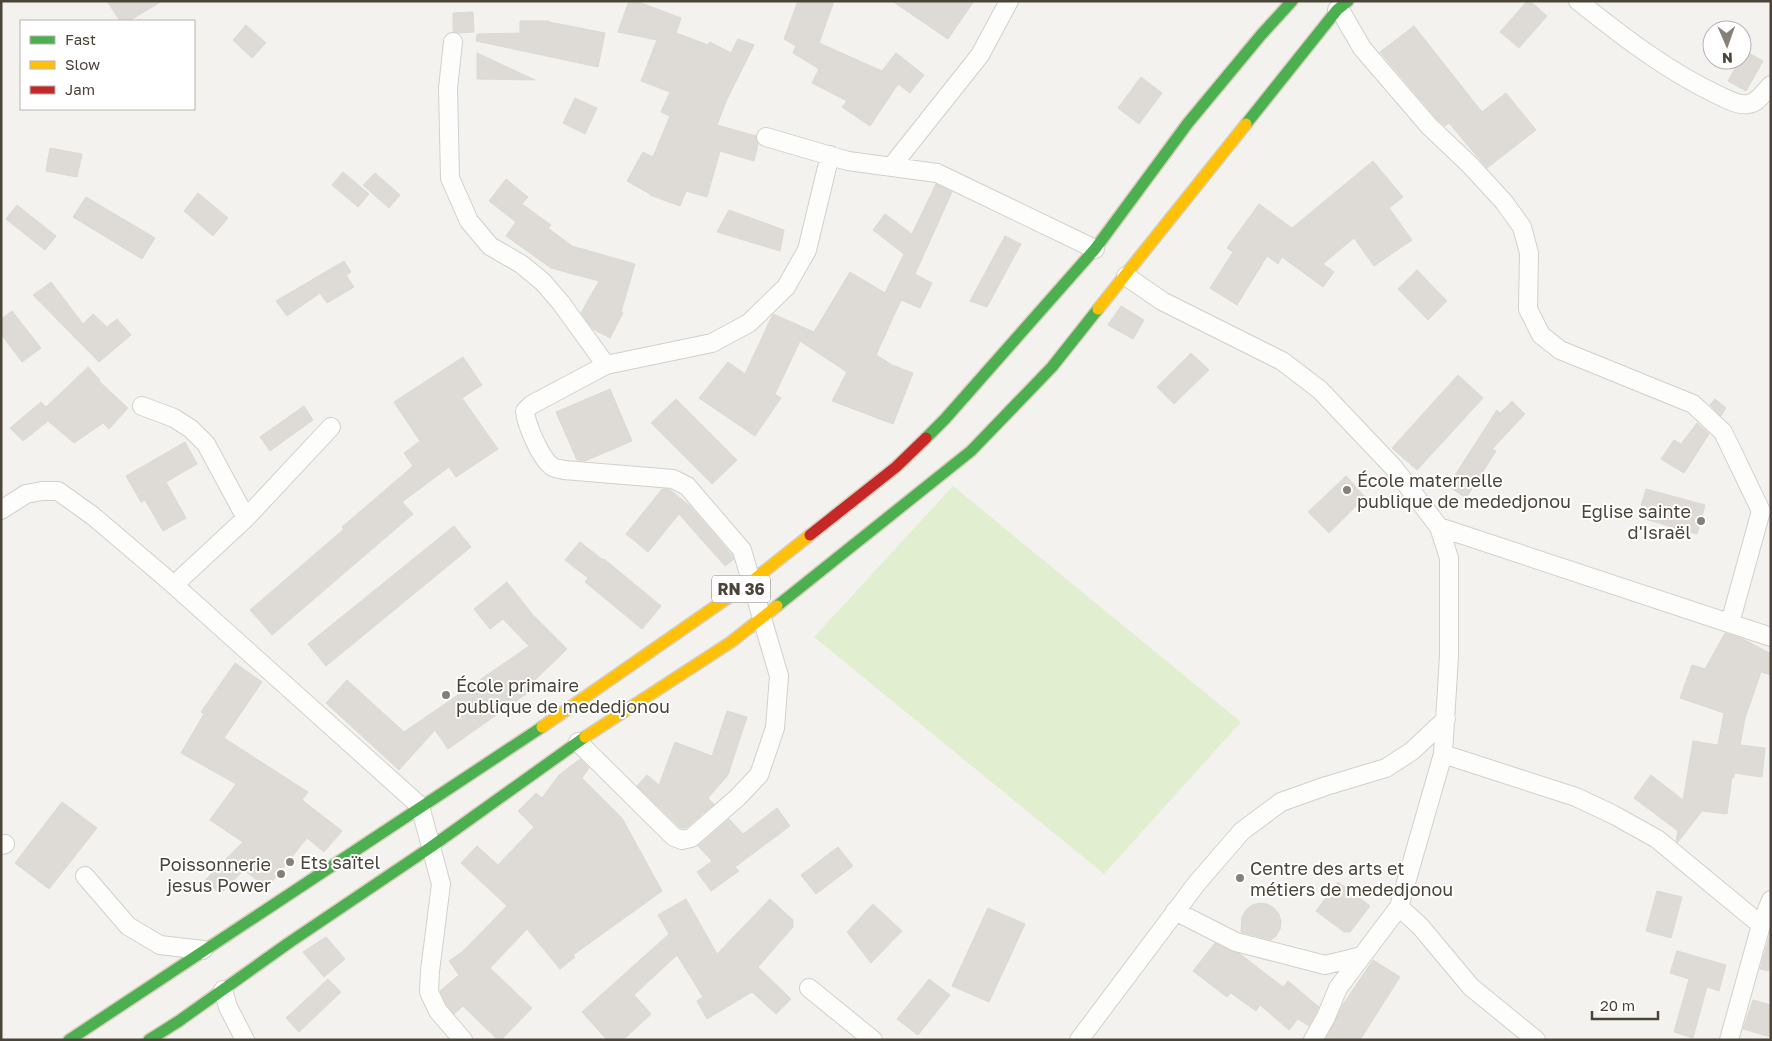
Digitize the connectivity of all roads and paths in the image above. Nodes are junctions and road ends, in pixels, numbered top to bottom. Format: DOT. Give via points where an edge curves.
graph roads {
  1 [pos="1009,1"];
  2 [pos="1292,1"];
  3 [pos="1578,1"];
  4 [pos="1342,6"];
  5 [pos="453,42"];
  6 [pos="1771,85"];
  7 [pos="766,137"];
  8 [pos="830,155"];
  9 [pos="892,167"];
  10 [pos="1095,249"];
  11 [pos="1126,276"];
  12 [pos="606,365"];
  13 [pos="142,406"];
  14 [pos="331,427"];
  15 [pos="1766,506"];
  16 [pos="1,510"];
  17 [pos="246,518"];
  18 [pos="1439,526"];
  19 [pos="752,581"];
  20 [pos="174,585"];
  21 [pos="762,617"];
  22 [pos="1730,623"];
  23 [pos="1771,637"];
  24 [pos="1446,719"];
  25 [pos="578,742"];
  26 [pos="1444,754"];
  27 [pos="420,806"];
  28 [pos="431,847"];
  29 [pos="85,876"];
  30 [pos="1771,900"];
  31 [pos="1399,906"];
  32 [pos="1175,911"];
  33 [pos="1761,924"];
  34 [pos="203,950"];
  35 [pos="1362,956"];
  36 [pos="809,988"];
  37 [pos="223,990"];
  38 [pos="69,1040"];
  39 [pos="149,1040"];
  40 [pos="245,1040"];
  41 [pos="463,1040"];
  42 [pos="872,1040"];
  43 [pos="1079,1040"];
  44 [pos="1313,1040"];
  45 [pos="1536,1040"];
  46 [pos="1729,1040"];
  1 -- 9 [label="street" via="980,55"];
  2 -- 10 [label="main road, RN 36" via="1188,123"];
  3 -- 6 [label="street" via="1618,34 1692,83 1734,102 1747,105 1756,101"];
  4 -- 11 [label="main road, RN 36"];
  4 -- 15 [label="street" via="1343,16 1362,48 1429,126 1504,202 1522,227 1529,253 1528,309 1541,335 1560,350 1693,404 1723,432"];
  5 -- 12 [label="street" via="448,88 450,178 469,221 490,246 521,264 543,282"];
  7 -- 8 [label="street"];
  8 -- 9 [label="street"];
  8 -- 12 [label="street" via="807,250 786,287 748,323 712,343"];
  9 -- 10 [label="street" via="937,173"];
  10 -- 19 [label="main road, RN 36" via="957,405 896,467"];
  11 -- 18 [label="street" via="1162,302 1282,361 1320,390 1394,468"];
  11 -- 21 [label="main road, RN 36" via="1052,367 971,451"];
  12 -- 19 [label="street" via="525,411 545,460 564,470 673,479 687,486 742,550"];
  13 -- 17 [label="street" via="174,418 206,444"];
  14 -- 17 [label="street"];
  15 -- 22 [label="street"];
  16 -- 20 [label="street" via="26,494 58,491 93,516"];
  17 -- 20 [label="street"];
  18 -- 22 [label="street"];
  18 -- 24 [label="street" via="1449,558"];
  19 -- 21 [label="street"];
  19 -- 27 [label="main road, RN 36" via="555,719"];
  20 -- 27 [label="street"];
  21 -- 25 [label="main road, RN 36" via="731,642"];
  21 -- 25 [label="street" via="779,676 775,728 759,775 691,838 682,840 674,837"];
  22 -- 23 [label="street"];
  24 -- 26 [label="street"];
  24 -- 32 [label="street" via="1412,752 1386,768 1281,802 1242,831"];
  25 -- 28 [label="main road, RN 36"];
  26 -- 31 [label="street"];
  26 -- 33 [label="street" via="1576,797 1614,815 1657,839"];
  27 -- 28 [label="street"];
  27 -- 34 [label="main road, RN 36"];
  28 -- 37 [label="main road, RN 36"];
  28 -- 41 [label="street" via="441,884 429,992 438,1011"];
  29 -- 34 [label="street" via="128,926 160,945"];
  30 -- 33 [label="street"];
  31 -- 35 [label="street"];
  31 -- 45 [label="street" via="1471,987"];
  32 -- 35 [label="street" via="1236,942 1325,965"];
  32 -- 43 [label="street"];
  33 -- 46 [label="street"];
  34 -- 38 [label="main road, RN 36"];
  35 -- 44 [label="street" via="1338,988"];
  36 -- 42 [label="street"];
  37 -- 39 [label="main road, RN 36"];
  37 -- 40 [label="street"];
}
